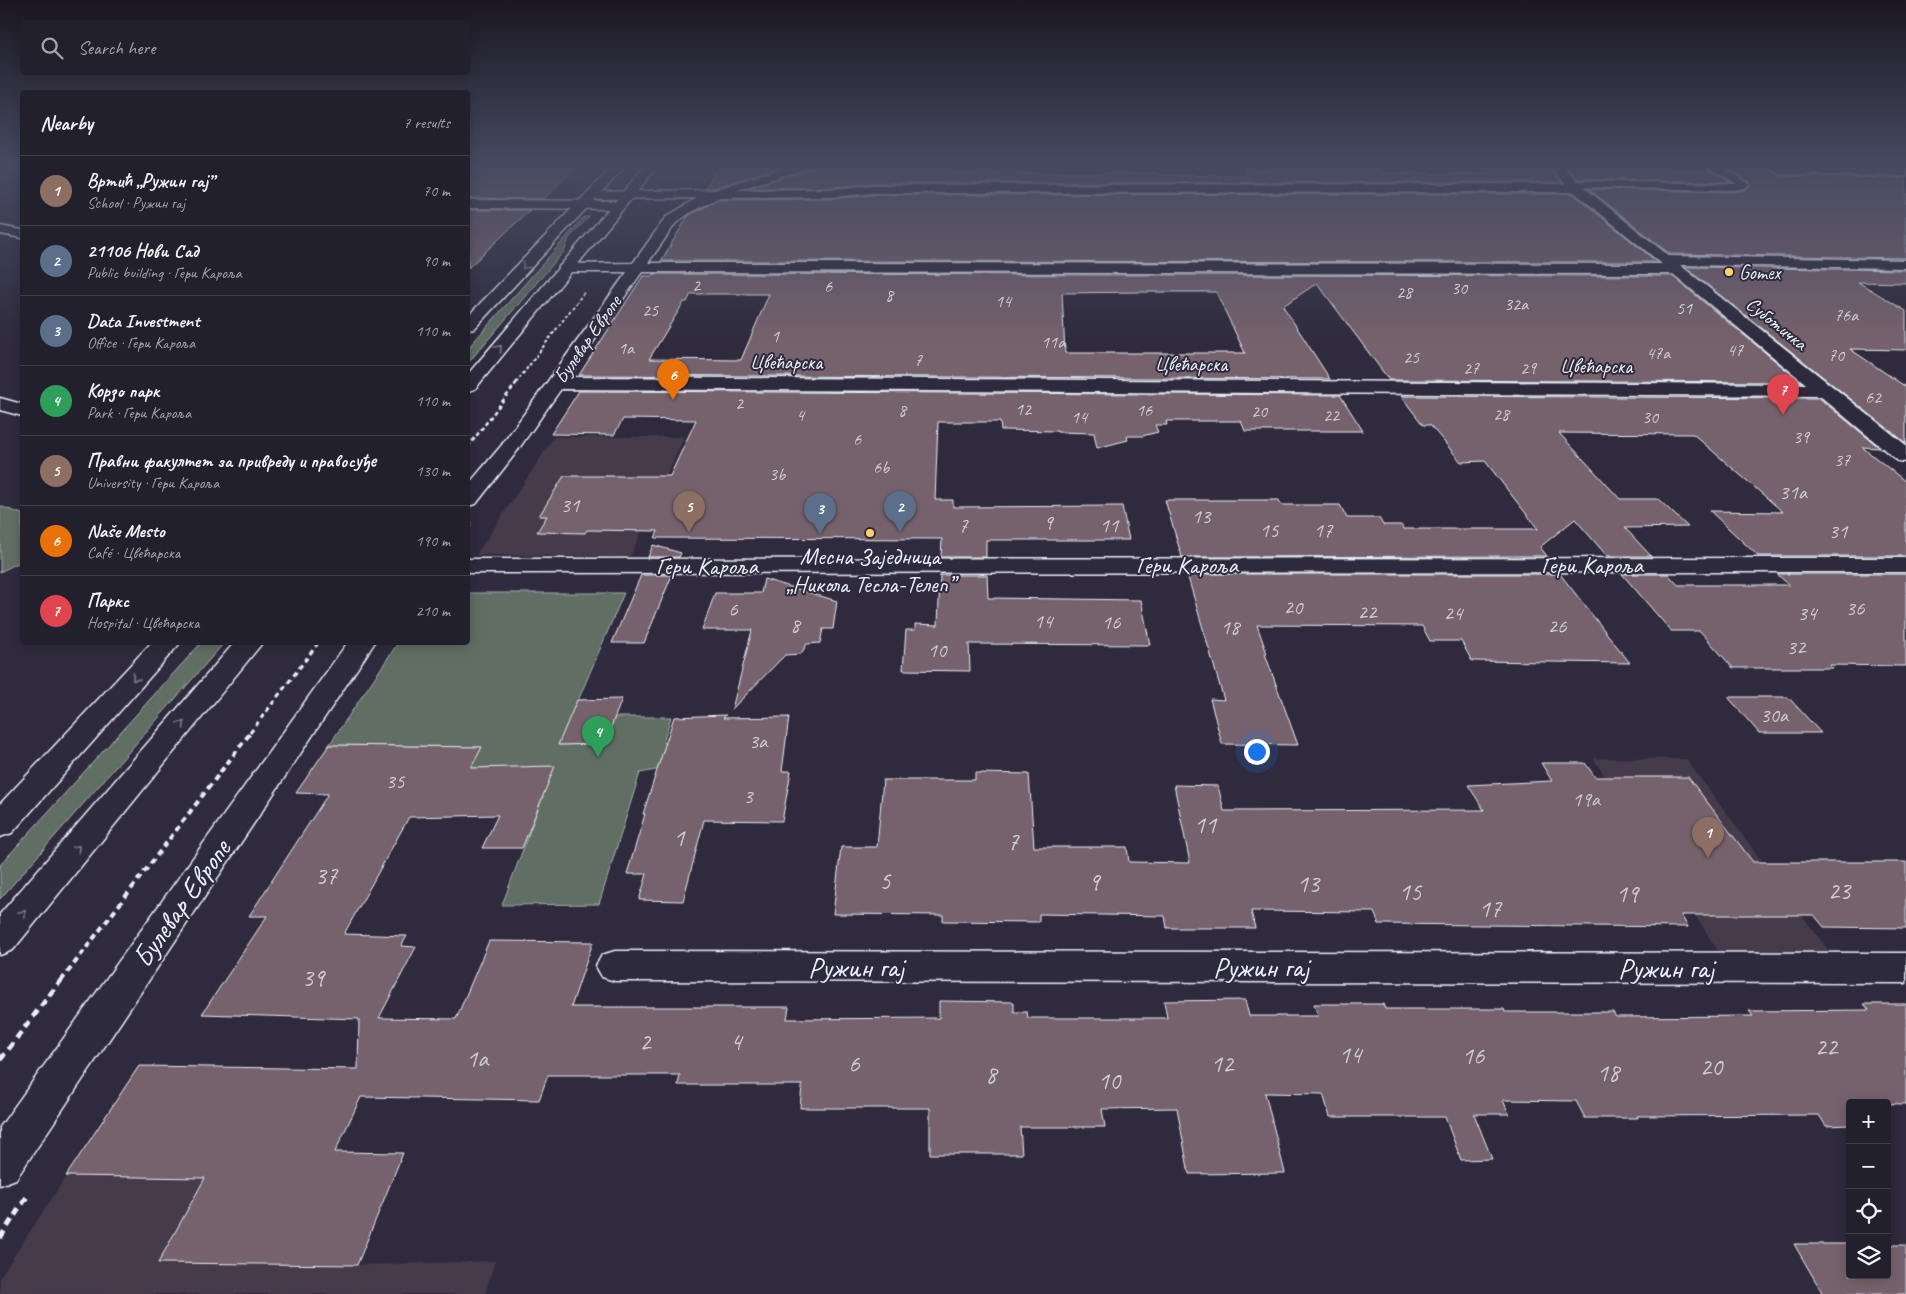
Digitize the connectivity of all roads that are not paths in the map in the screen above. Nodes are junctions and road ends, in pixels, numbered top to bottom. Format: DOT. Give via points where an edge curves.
graph roads {
  1 [pos="564,224"];
  2 [pos="603,224"];
  3 [pos="668,224"];
  4 [pos="1622,224"];
  5 [pos="0,230"];
  6 [pos="20,234"];
  7 [pos="1670,264"];
  8 [pos="1905,264"];
  9 [pos="567,267"];
  10 [pos="638,267"];
  11 [pos="470,320"];
  12 [pos="470,383"];
  13 [pos="556,383"];
  14 [pos="1826,390"];
  15 [pos="0,404"];
  16 [pos="20,409"];
  17 [pos="1906,456"];
  18 [pos="470,497"];
  19 [pos="1906,565"];
  20 [pos="470,566"];
  21 [pos="165,645"];
  22 [pos="247,645"];
  23 [pos="360,645"];
  24 [pos="4,814"];
  25 [pos="0,940"];
  26 [pos="616,966"];
  27 [pos="1906,968"];
  28 [pos="0,1164"];
  1 -- 11 [label="street, one-way"];
  2 -- 9 [label="street"];
  3 -- 10 [label="street, Булевар Европе"];
  4 -- 7 [label="street, Суботичка"];
  5 -- 6 [label="street"];
  7 -- 8 [label="street"];
  7 -- 10 [label="street"];
  7 -- 14 [label="street, Суботичка"];
  9 -- 10 [label="street"];
  12 -- 9 [label="street, one-way"];
  10 -- 13 [label="street, Булевар Европе"];
  13 -- 14 [label="street, Цвећарска"];
  13 -- 18 [label="street, Булевар Европе"];
  14 -- 17 [label="street, Суботичка"];
  15 -- 16 [label="street"];
  19 -- 20 [label="street, Гери Кароља"];
  21 -- 24 [label="street, one-way"];
  25 -- 22 [label="street, one-way"];
  23 -- 28 [label="street, Булевар Европе"];
  26 -- 27 [label="street, Ружин гај"];
}
